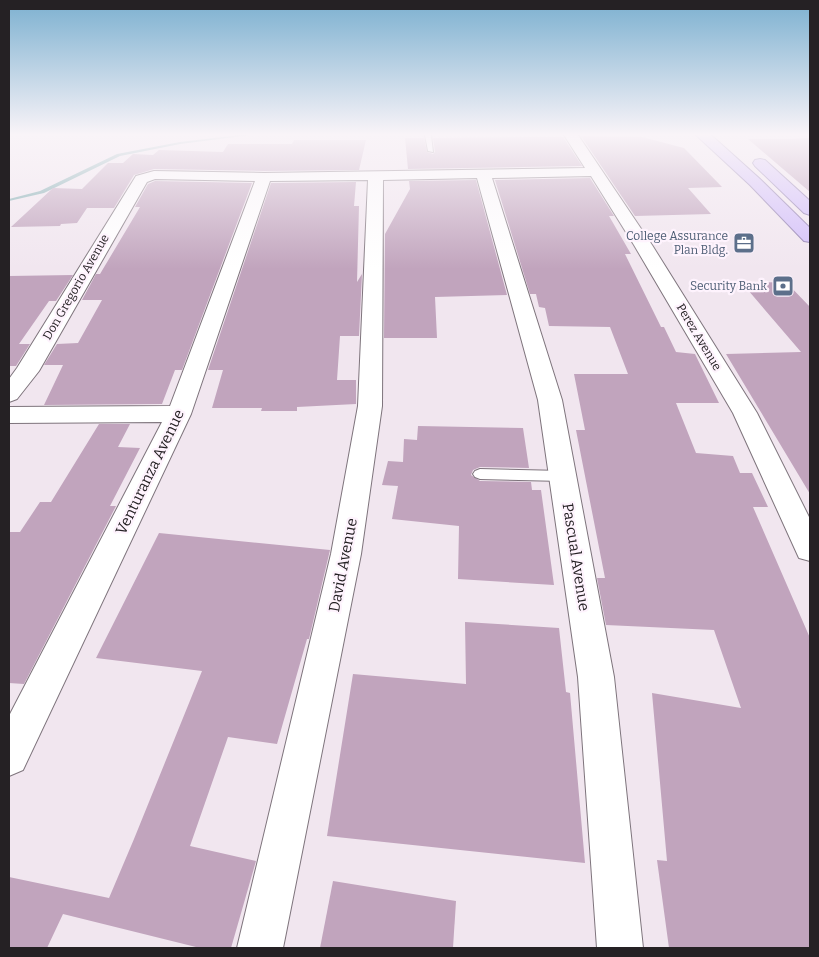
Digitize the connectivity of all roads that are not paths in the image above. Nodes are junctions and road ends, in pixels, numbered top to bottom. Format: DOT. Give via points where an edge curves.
graph roads {
  1 [pos="140,180"];
  2 [pos="263,180"];
  3 [pos="376,180"];
  4 [pos="485,180"];
  5 [pos="600,180"];
  6 [pos="752,180"];
  7 [pos="777,180"];
  8 [pos="810,210"];
  9 [pos="810,237"];
  10 [pos="9,394"];
  11 [pos="179,414"];
  12 [pos="9,415"];
  13 [pos="480,474"];
  14 [pos="563,476"];
  15 [pos="810,549"];
  16 [pos="9,756"];
  17 [pos="260,948"];
  18 [pos="620,948"];
  1 -- 10 [label="street, Don Gregorio Avenue" via="27,371"];
  2 -- 11 [label="street, Venturanza Avenue"];
  3 -- 17 [label="street, David Avenue" via="370,406 346,554"];
  4 -- 14 [label="street, Pascual Avenue" via="550,400"];
  5 -- 15 [label="street, Perez Avenue" via="745,413"];
  6 -- 9 [label="highway"];
  7 -- 8 [label="highway"];
  11 -- 12 [label="street"];
  11 -- 16 [label="street, Venturanza Avenue"];
  13 -- 14 [label="lane"];
  14 -- 18 [label="street, Pascual Avenue" via="596,677"];
}
